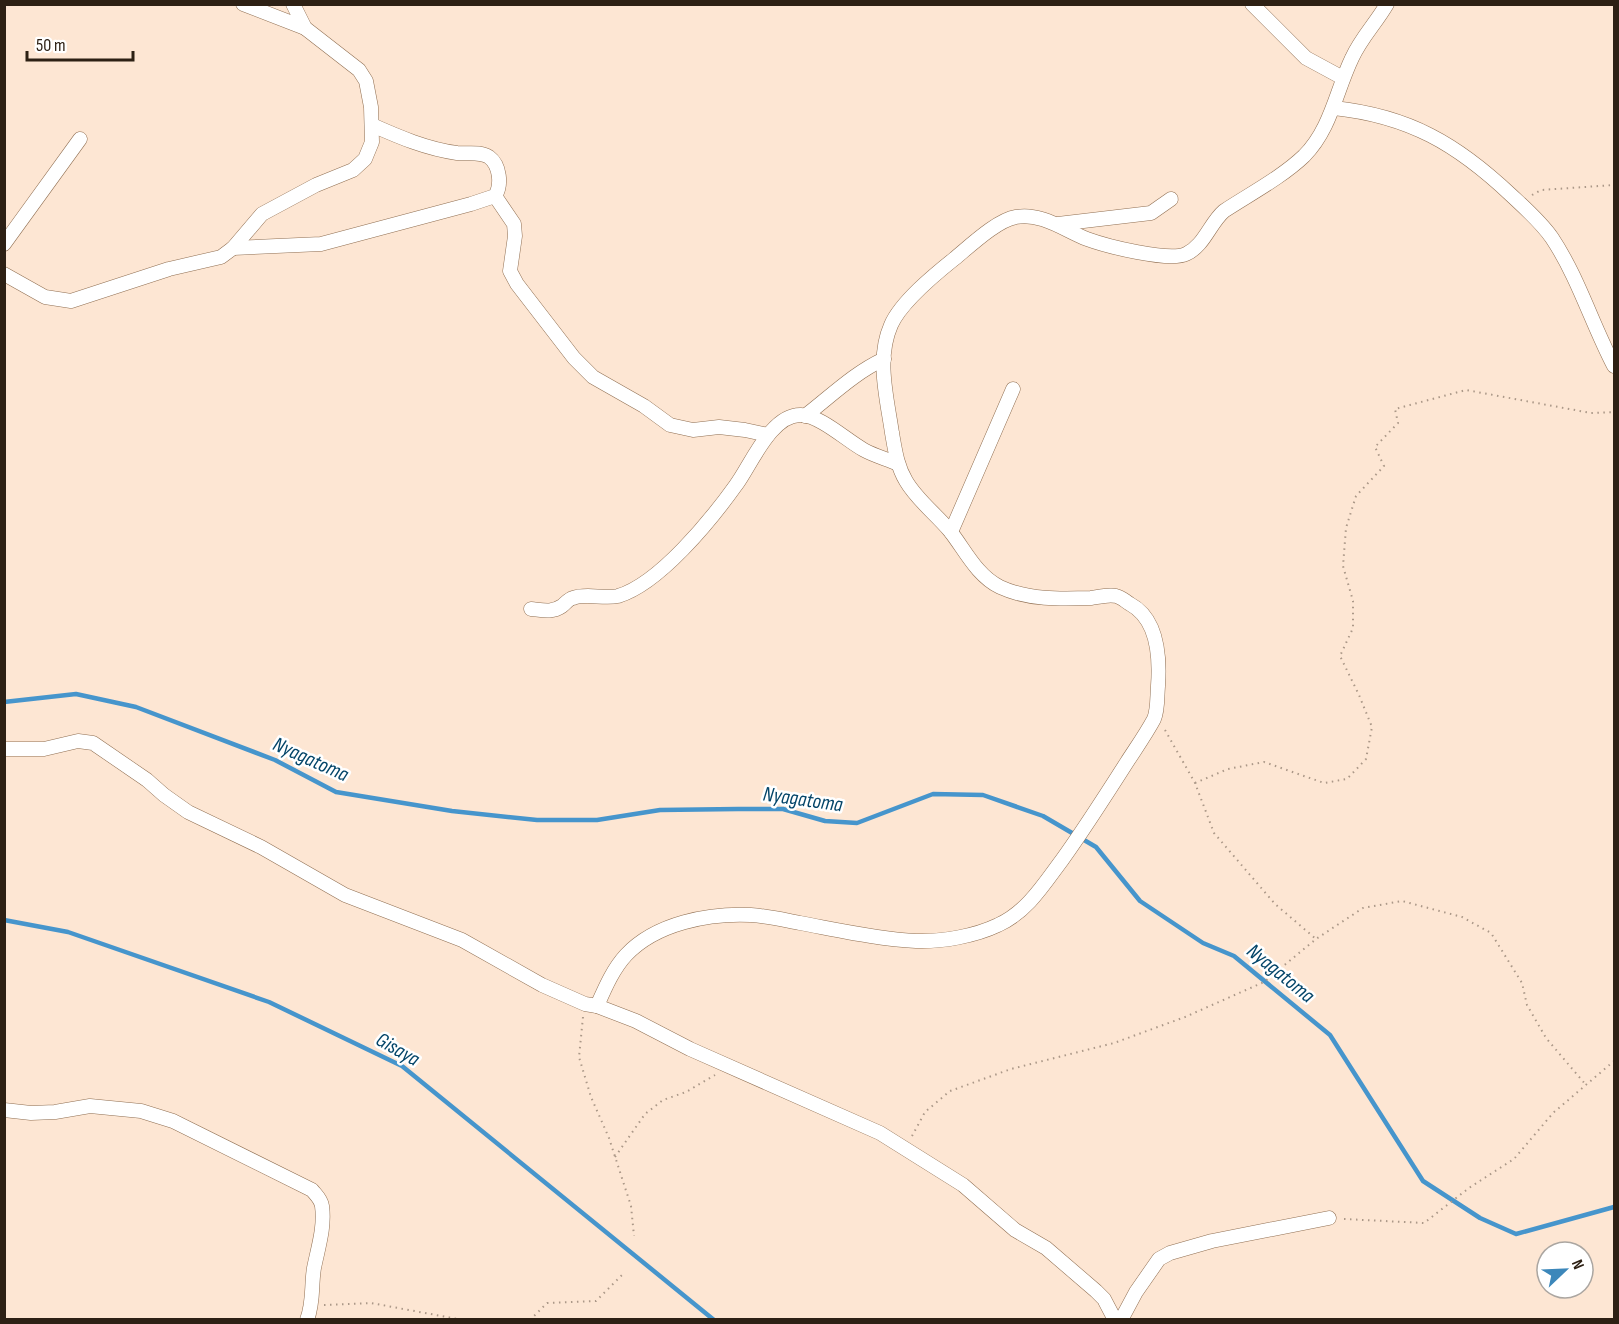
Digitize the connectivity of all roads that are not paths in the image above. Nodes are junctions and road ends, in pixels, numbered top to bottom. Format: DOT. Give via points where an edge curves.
graph roads {
  1 [pos="243,4"];
  2 [pos="293,4"];
  3 [pos="1252,4"];
  4 [pos="1387,4"];
  5 [pos="306,28"];
  6 [pos="1342,78"];
  7 [pos="1334,108"];
  8 [pos="372,125"];
  9 [pos="80,139"];
  10 [pos="495,196"];
  11 [pos="1171,199"];
  12 [pos="1057,225"];
  13 [pos="4,244"];
  14 [pos="234,248"];
  15 [pos="4,274"];
  16 [pos="884,360"];
  17 [pos="1614,366"];
  18 [pos="1013,389"];
  19 [pos="805,416"];
  20 [pos="768,435"];
  21 [pos="898,464"];
  22 [pos="951,532"];
  23 [pos="531,609"];
  24 [pos="4,749"];
  25 [pos="591,1005"];
  26 [pos="4,1110"];
  27 [pos="1329,1218"];
  28 [pos="307,1320"];
  29 [pos="1115,1320"];
  30 [pos="1120,1320"];
  1 -- 5 [label="street"];
  2 -- 5 [label="street"];
  3 -- 6 [label="street" via="1306,58"];
  4 -- 6 [label="street" via="1364,35"];
  5 -- 8 [label="street" via="363,75"];
  6 -- 7 [label="street"];
  7 -- 12 [label="street" via="1304,156 1224,211 1197,246 1183,256 1105,244"];
  7 -- 17 [label="street" via="1379,114 1432,135 1479,166 1519,202 1552,238"];
  8 -- 10 [label="street" via="418,144 443,151 483,154 492,159 499,173"];
  8 -- 14 [label="street" via="372,142 365,159 353,170 262,214"];
  9 -- 13 [label="street"];
  10 -- 14 [label="street" via="321,244"];
  10 -- 20 [label="street" via="514,224 510,271 517,284 593,377 670,425"];
  11 -- 12 [label="street" via="1151,213"];
  12 -- 16 [label="street" via="1019,216 992,229 964,250 892,322"];
  14 -- 15 [label="street" via="221,256 169,268 71,301 45,297"];
  16 -- 19 [label="street" via="855,375"];
  16 -- 21 [label="street"];
  18 -- 22 [label="street"];
  19 -- 20 [label="street" via="785,418"];
  19 -- 21 [label="street"];
  20 -- 23 [label="street" via="715,512 655,576 617,596 573,598 550,611"];
  21 -- 22 [label="street" via="919,499"];
  22 -- 25 [label="street" via="978,570 998,586 1034,597 1115,595 1140,610 1153,630 1159,669 1156,715 1085,828 1042,886 1024,909 1000,925 934,941 754,915 699,919 667,928 640,943 627,954"];
  24 -- 25 [label="street" via="44,749 78,741 93,743 188,812 261,847 345,895 462,940 542,985"];
  25 -- 29 [label="street" via="636,1021 880,1133 963,1185 1015,1230 1046,1248 1104,1299"];
  26 -- 28 [label="street" via="43,1113 90,1106 141,1111 173,1121 302,1183 322,1206 320,1248"];
  27 -- 30 [label="street" via="1170,1253 1159,1259"];
}
